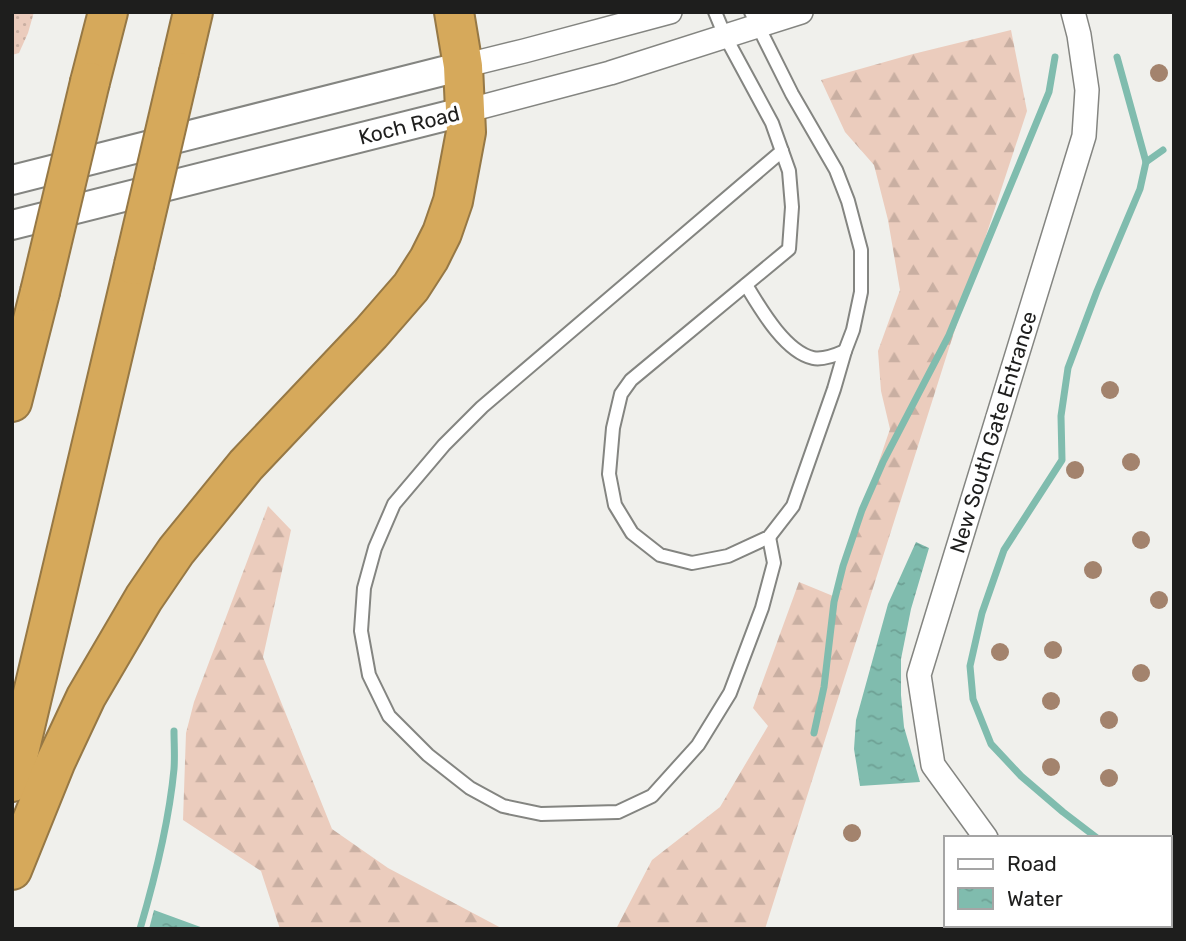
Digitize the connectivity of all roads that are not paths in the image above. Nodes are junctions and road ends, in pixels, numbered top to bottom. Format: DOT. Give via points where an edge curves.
graph roads {
  1 [pos="108,12"];
  2 [pos="192,12"];
  3 [pos="454,12"];
  4 [pos="670,12"];
  5 [pos="715,12"];
  6 [pos="801,12"];
  7 [pos="1073,12"];
  8 [pos="754,19"];
  9 [pos="725,36"];
  10 [pos="463,66"];
  11 [pos="466,111"];
  12 [pos="782,151"];
  13 [pos="12,180"];
  14 [pos="12,225"];
  15 [pos="746,285"];
  16 [pos="845,351"];
  17 [pos="12,402"];
  18 [pos="769,537"];
  19 [pos="12,782"];
  20 [pos="985,836"];
  21 [pos="12,870"];
  1 -- 17 [label="highway, bridge"];
  2 -- 19 [label="highway, bridge"];
  3 -- 10 [label="highway"];
  4 -- 10 [label="street, Koch Road"];
  5 -- 9 [label="lane"];
  6 -- 8 [label="street, Koch Road"];
  7 -- 20 [label="street, New South Gate Entrance" via="1087,90 1084,136 919,674 933,765"];
  8 -- 9 [label="street, Koch Road"];
  8 -- 16 [label="lane" via="836,170 848,201 861,250 861,292"];
  9 -- 11 [label="street, Koch Road" via="610,73"];
  9 -- 12 [label="lane"];
  10 -- 11 [label="highway"];
  10 -- 13 [label="street, Koch Road"];
  11 -- 14 [label="street, Koch Road"];
  11 -- 21 [label="highway" via="467,132 453,201 429,260 411,287 246,465 176,551 86,696"];
  12 -- 15 [label="lane" via="792,207 789,249"];
  12 -- 18 [label="lane" via="482,407 394,504 364,587 361,631 369,675 389,716 470,789 503,806 541,814 618,812 652,796 698,745 730,693 774,563"];
  15 -- 16 [label="lane" via="762,312 799,352 815,359"];
  15 -- 18 [label="lane" via="631,380 618,405 609,474 615,505 632,533 660,555 692,563 728,556"];
  16 -- 18 [label="lane" via="793,506"];
}
